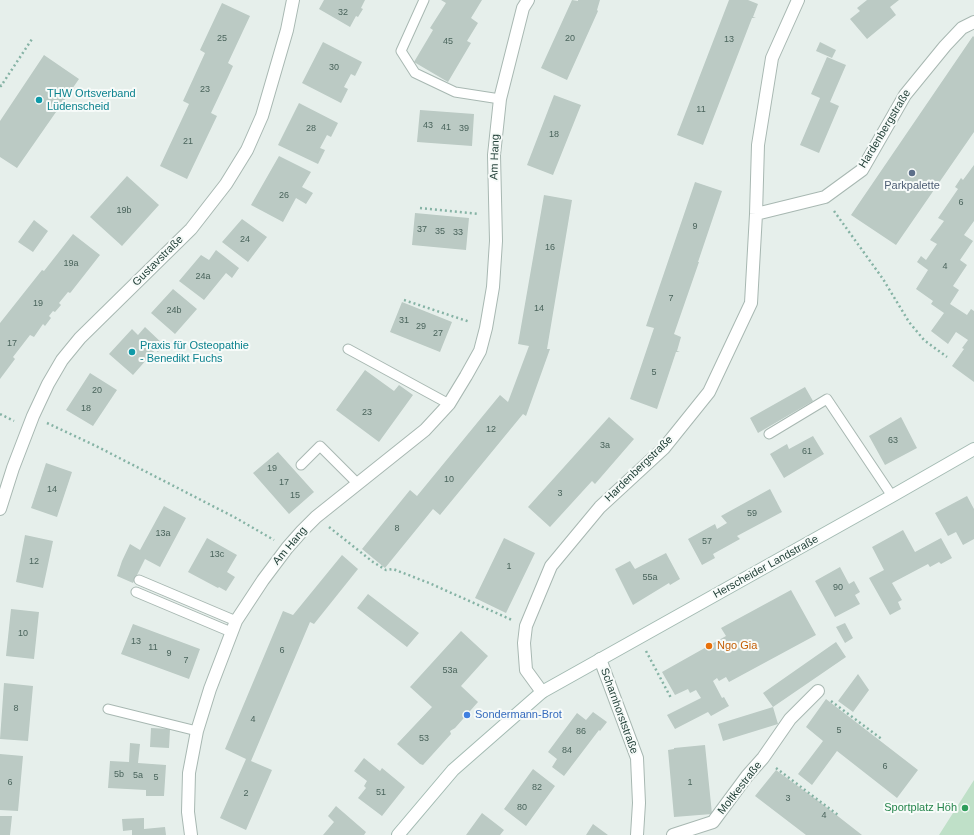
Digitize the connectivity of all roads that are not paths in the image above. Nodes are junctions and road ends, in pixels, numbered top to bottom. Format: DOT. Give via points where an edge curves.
graph roads {
  1 [pos="293,0"];
  2 [pos="424,0"];
  3 [pos="528,0"];
  4 [pos="798,0"];
  5 [pos="974,22"];
  6 [pos="500,99"];
  7 [pos="756,214"];
  8 [pos="348,349"];
  9 [pos="449,404"];
  10 [pos="769,434"];
  11 [pos="974,449"];
  12 [pos="301,464"];
  13 [pos="358,484"];
  14 [pos="892,496"];
  15 [pos="0,509"];
  16 [pos="139,580"];
  17 [pos="136,592"];
  18 [pos="234,627"];
  19 [pos="600,659"];
  20 [pos="818,691"];
  21 [pos="542,692"];
  22 [pos="108,709"];
  23 [pos="197,731"];
  24 [pos="190,835"];
  25 [pos="398,835"];
  26 [pos="637,835"];
  27 [pos="673,835"];
  1 -- 15 [label="street, Gustavstraße" via="262,116 247,150 230,178 191,229 80,338 58,366 33,416"];
  2 -- 6 [label="lane" via="401,51 415,73 455,92"];
  3 -- 6 [label="street, Am Hang" via="523,8"];
  4 -- 7 [label="street, Hardenbergstraße" via="772,58 758,145"];
  5 -- 7 [label="street, Hardenbergstraße" via="962,28 905,95 862,170 825,197"];
  6 -- 9 [label="street, Am Hang" via="494,155 496,240 486,328 480,351"];
  7 -- 21 [label="street, Hardenbergstraße" via="751,303 709,392 664,448 600,507 551,566 526,626 524,643 526,670"];
  8 -- 9 [label="lane"];
  9 -- 13 [label="street, Am Hang" via="425,430"];
  10 -- 14 [label="lane" via="827,399"];
  11 -- 14 [label="street, Herscheider Landstraße"];
  12 -- 13 [label="lane" via="320,446"];
  13 -- 18 [label="street, Am Hang" via="316,517 287,548"];
  14 -- 19 [label="street, Herscheider Landstraße"];
  16 -- 18 [label="lane"];
  17 -- 18 [label="lane"];
  18 -- 23 [label="street, Am Hang"];
  19 -- 21 [label="street, Herscheider Landstraße"];
  19 -- 26 [label="street, Scharnhorststraße" via="637,758"];
  20 -- 27 [label="street, Moltkestraße" via="790,719 713,822"];
  21 -- 25 [label="street, Herscheider Landstraße" via="453,770"];
  22 -- 23 [label="lane"];
  23 -- 24 [label="street, Am Hang" via="189,773"];
}
